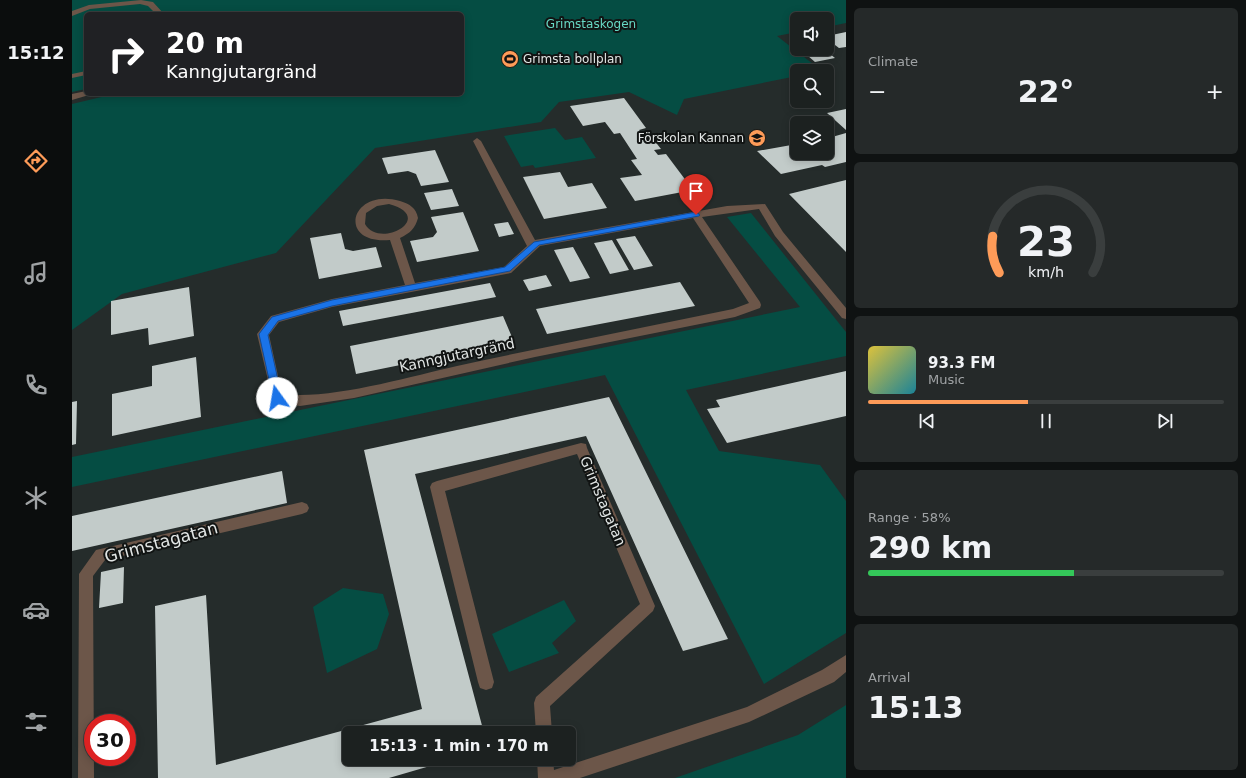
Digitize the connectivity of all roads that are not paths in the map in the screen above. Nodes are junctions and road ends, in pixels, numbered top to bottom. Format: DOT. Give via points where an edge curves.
graph roads {
  1 [pos="158,12"];
  2 [pos="72,14"];
  3 [pos="84,73"];
  4 [pos="72,76"];
  5 [pos="84,93"];
  6 [pos="72,96"];
  7 [pos="477,141"];
  8 [pos="696,215"];
  9 [pos="394,236"];
  10 [pos="533,247"];
  11 [pos="411,287"];
  12 [pos="846,315"];
  13 [pos="302,508"];
  14 [pos="846,663"];
  15 [pos="486,682"];
  16 [pos="544,726"];
  17 [pos="545,766"];
  18 [pos="86,778"];
  19 [pos="546,778"];
  20 [pos="555,778"];
  1 -- 2 [label="street" via="150,4 140,2 89,7"];
  3 -- 4 [label="street"];
  5 -- 6 [label="street"];
  7 -- 10 [label="street"];
  8 -- 10 [label="street, Kanngjutargränd" via="537,243"];
  8 -- 11 [label="street, Kanngjutargränd" via="756,305 735,313 535,353 354,394 300,402 277,398 263,334 275,319 332,303"];
  8 -- 12 [label="street, Kanngjutargränd" via="762,206 779,234"];
  9 -- 9 [label="street" via="410,229 415,217 412,211 389,201 371,205 360,215 358,222 366,233 374,236"];
  9 -- 11 [label="street"];
  10 -- 11 [label="street, Kanngjutargränd" via="507,270"];
  13 -- 18 [label="street, Grimstagatan" via="101,555 86,574"];
  14 -- 20 [label="street" via="828,676 749,714"];
  15 -- 16 [label="street, Grimstagatan" via="437,487 581,448 648,606 542,703"];
  17 -- 19 [label="street"];
}
